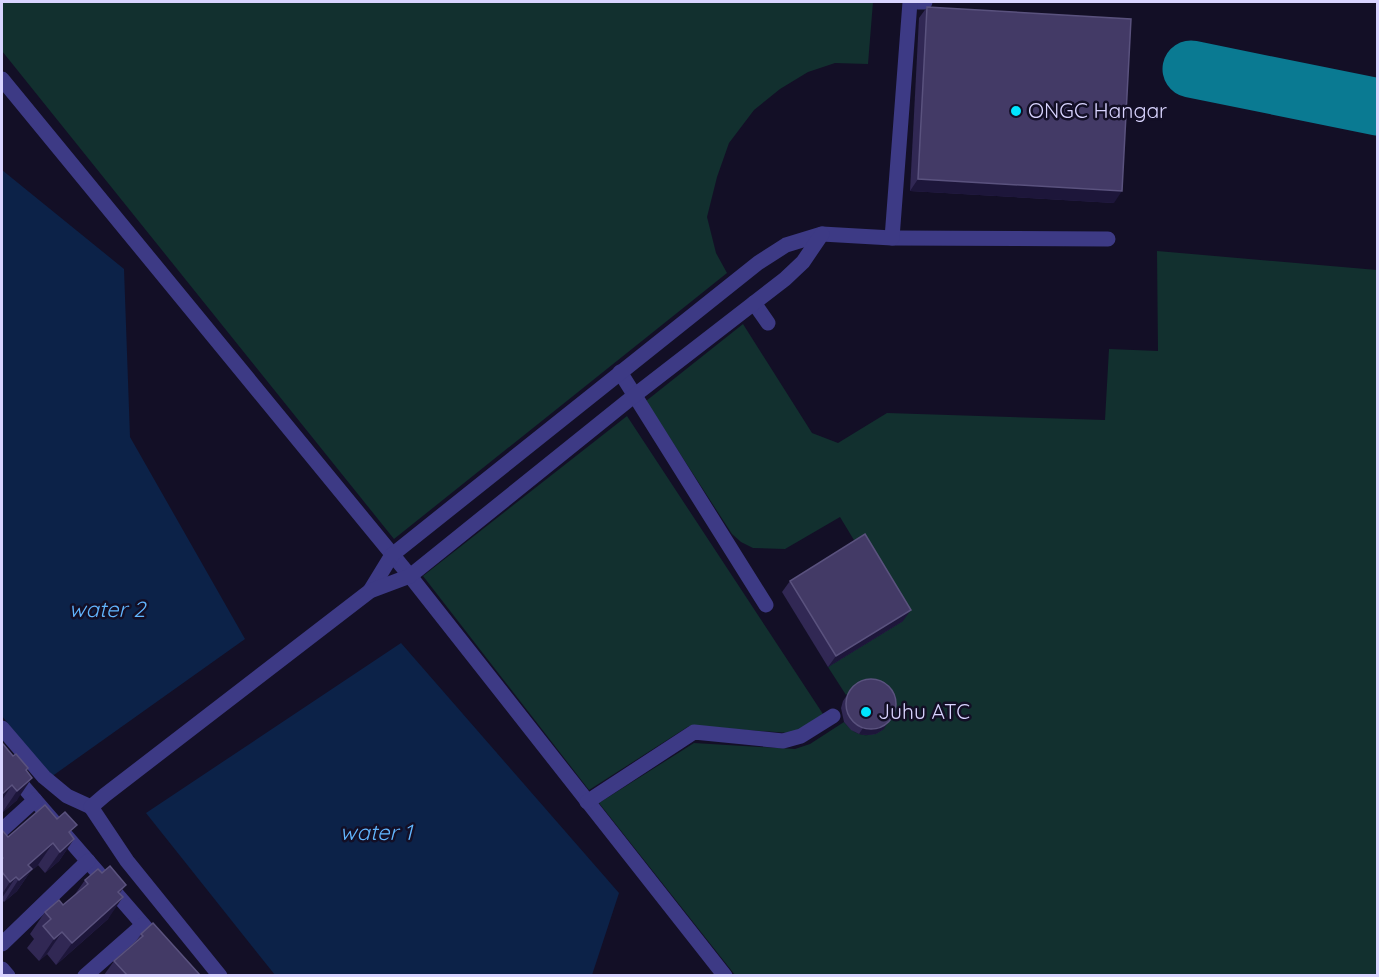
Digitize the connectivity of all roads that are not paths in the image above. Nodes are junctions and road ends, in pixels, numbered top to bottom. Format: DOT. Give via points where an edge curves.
graph roads {
  1 [pos="910,2"];
  2 [pos="918,2"];
  3 [pos="925,2"];
  4 [pos="2,79"];
  5 [pos="822,234"];
  6 [pos="892,238"];
  7 [pos="1108,239"];
  8 [pos="754,303"];
  9 [pos="768,323"];
  10 [pos="620,372"];
  11 [pos="635,395"];
  12 [pos="392,555"];
  13 [pos="410,576"];
  14 [pos="370,591"];
  15 [pos="766,605"];
  16 [pos="833,716"];
  17 [pos="2,728"];
  18 [pos="2,762"];
  19 [pos="35,800"];
  20 [pos="587,802"];
  21 [pos="91,807"];
  22 [pos="2,830"];
  23 [pos="88,861"];
  24 [pos="143,925"];
  25 [pos="2,944"];
  26 [pos="165,950"];
  27 [pos="2,969"];
  28 [pos="8,975"];
  29 [pos="85,975"];
  30 [pos="220,975"];
  31 [pos="725,975"];
  1 -- 6 [label="street"];
  2 -- 3 [label="street"];
  4 -- 12 [label="street"];
  5 -- 6 [label="street"];
  5 -- 8 [label="street" via="802,262"];
  5 -- 10 [label="street" via="786,245 758,263"];
  6 -- 7 [label="street"];
  8 -- 9 [label="street"];
  8 -- 11 [label="street"];
  10 -- 11 [label="street"];
  10 -- 12 [label="street"];
  11 -- 13 [label="street"];
  11 -- 15 [label="street"];
  12 -- 13 [label="street"];
  12 -- 14 [label="street"];
  13 -- 14 [label="street"];
  13 -- 20 [label="street"];
  14 -- 21 [label="street"];
  16 -- 20 [label="street" via="801,736 783,741 694,732"];
  17 -- 21 [label="street" via="44,777 67,796"];
  18 -- 19 [label="street"];
  19 -- 22 [label="street"];
  19 -- 23 [label="street"];
  20 -- 31 [label="street"];
  21 -- 30 [label="street" via="127,861"];
  23 -- 24 [label="street"];
  23 -- 25 [label="street"];
  24 -- 26 [label="street"];
  24 -- 29 [label="street"];
  27 -- 28 [label="street"];
}
